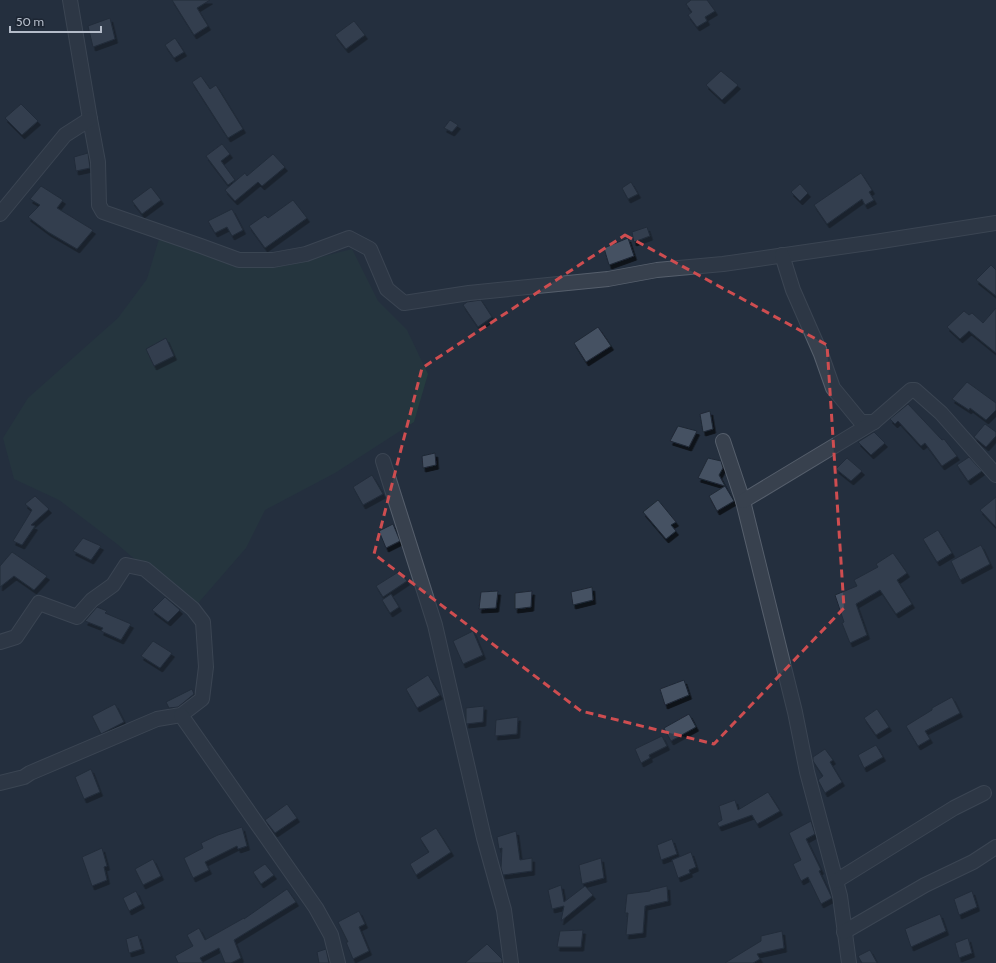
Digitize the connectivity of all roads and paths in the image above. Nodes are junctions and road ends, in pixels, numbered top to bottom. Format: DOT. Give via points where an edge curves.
graph roads {
  1 [pos="70,0"];
  2 [pos="90,119"];
  3 [pos="0,214"];
  4 [pos="996,223"];
  5 [pos="782,255"];
  6 [pos="874,422"];
  7 [pos="723,441"];
  8 [pos="383,462"];
  9 [pos="996,475"];
  10 [pos="743,501"];
  11 [pos="0,642"];
  12 [pos="181,715"];
  13 [pos="0,783"];
  14 [pos="984,793"];
  15 [pos="996,847"];
  16 [pos="836,881"];
  17 [pos="844,932"];
  18 [pos="338,963"];
  19 [pos="511,963"];
  20 [pos="849,963"];
  1 -- 2 [label="street"];
  2 -- 3 [label="street" via="65,135"];
  2 -- 5 [label="street" via="98,162 99,205 103,212 239,260 273,260 306,254 349,238 370,249 387,289 404,303"];
  4 -- 5 [label="street"];
  5 -- 6 [label="street" via="793,290 833,388 861,422"];
  6 -- 9 [label="street" via="911,390 915,390 941,413"];
  6 -- 10 [label="street"];
  7 -- 10 [label="street"];
  8 -- 19 [label="street" via="435,625 484,838 504,910"];
  10 -- 16 [label="street" via="796,712 807,772"];
  11 -- 12 [label="street" via="16,637 39,603 77,617 92,600 113,585 126,565 145,569 203,622 206,667 202,699"];
  12 -- 13 [label="street" via="157,719 24,777"];
  12 -- 18 [label="street" via="316,908 331,935"];
  14 -- 16 [label="street" via="954,808"];
  15 -- 17 [label="street"];
  16 -- 17 [label="street"];
  17 -- 20 [label="street"];
}
